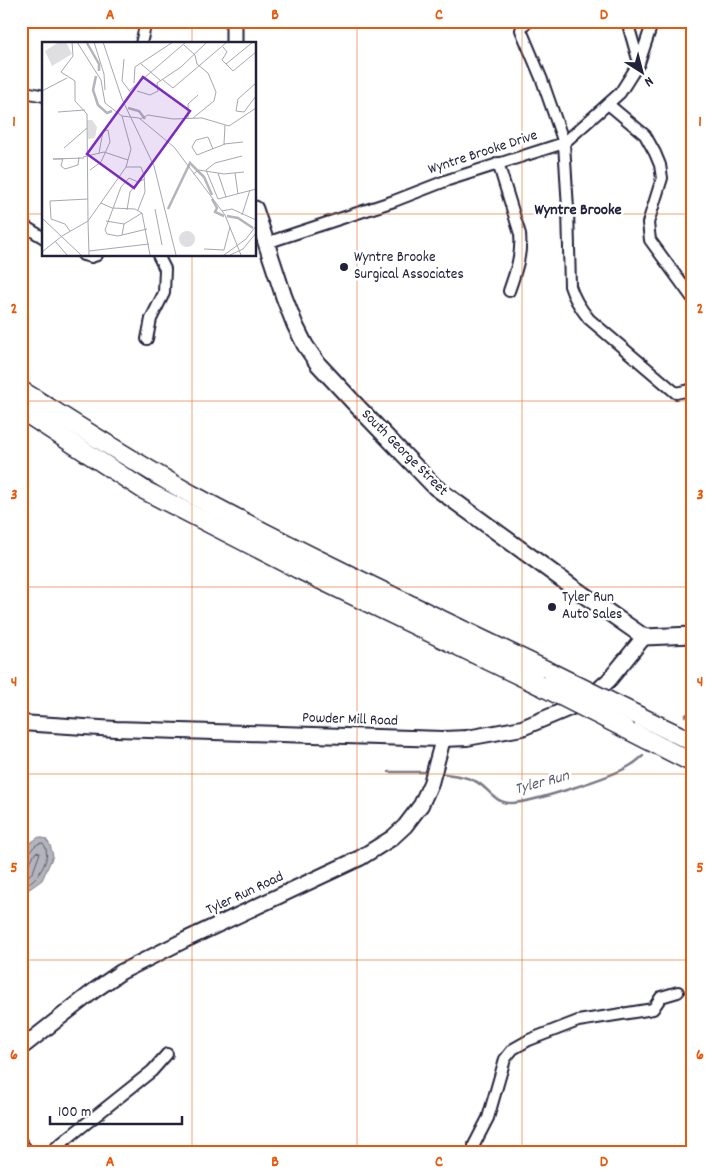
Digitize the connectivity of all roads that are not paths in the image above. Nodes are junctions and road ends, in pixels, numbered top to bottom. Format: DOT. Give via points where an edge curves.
graph roads {
  1 [pos="146,21"];
  2 [pos="234,21"];
  3 [pos="530,21"];
  4 [pos="627,21"];
  5 [pos="653,21"];
  6 [pos="141,42"];
  7 [pos="234,42"];
  8 [pos="639,63"];
  9 [pos="21,91"];
  10 [pos="42,96"];
  11 [pos="608,104"];
  12 [pos="564,143"];
  13 [pos="498,163"];
  14 [pos="256,212"];
  15 [pos="21,224"];
  16 [pos="42,237"];
  17 [pos="266,243"];
  18 [pos="158,256"];
  19 [pos="509,291"];
  20 [pos="693,299"];
  21 [pos="147,338"];
  22 [pos="693,387"];
  23 [pos="21,390"];
  24 [pos="21,410"];
  25 [pos="693,635"];
  26 [pos="644,637"];
  27 [pos="21,723"];
  28 [pos="443,739"];
  29 [pos="693,742"];
  30 [pos="693,763"];
  31 [pos="678,992"];
  32 [pos="21,1048"];
  33 [pos="167,1054"];
  34 [pos="21,1142"];
  35 [pos="29,1153"];
  36 [pos="50,1153"];
  37 [pos="478,1153"];
  1 -- 6 [label="street"];
  2 -- 7 [label="main road"];
  3 -- 12 [label="street" via="521,30"];
  4 -- 8 [label="street"];
  5 -- 8 [label="street, Wyntre Brooke Drive"];
  8 -- 11 [label="street, Wyntre Brooke Drive" via="620,93"];
  9 -- 10 [label="street"];
  11 -- 12 [label="street, Wyntre Brooke Drive"];
  11 -- 20 [label="street" via="645,135 655,153 662,178 648,223 650,240"];
  12 -- 13 [label="street, Wyntre Brooke Drive"];
  12 -- 22 [label="street" via="570,286 578,306 588,319 676,393"];
  13 -- 17 [label="street, Wyntre Brooke Drive"];
  13 -- 19 [label="street" via="521,244 520,260"];
  14 -- 17 [label="main road, South George Street"];
  15 -- 16 [label="street"];
  17 -- 26 [label="main road, South George Street" via="295,326 305,345 356,406 435,487"];
  18 -- 21 [label="street" via="165,269 164,293 151,319"];
  23 -- 29 [label="highway, bridge" via="187,492"];
  24 -- 30 [label="highway, bridge" via="144,490"];
  25 -- 26 [label="main road"];
  26 -- 28 [label="street, Powder Mill Road" via="609,680 572,707 522,728"];
  27 -- 28 [label="street, Powder Mill Road"];
  28 -- 32 [label="street, Tyler Run Road" via="421,805 392,838 360,858 121,972"];
  31 -- 37 [label="street" via="661,997 653,1010 578,1021 513,1049 506,1059 488,1118 474,1145"];
  33 -- 36 [label="street" via="152,1071"];
  34 -- 35 [label="street"];
}
